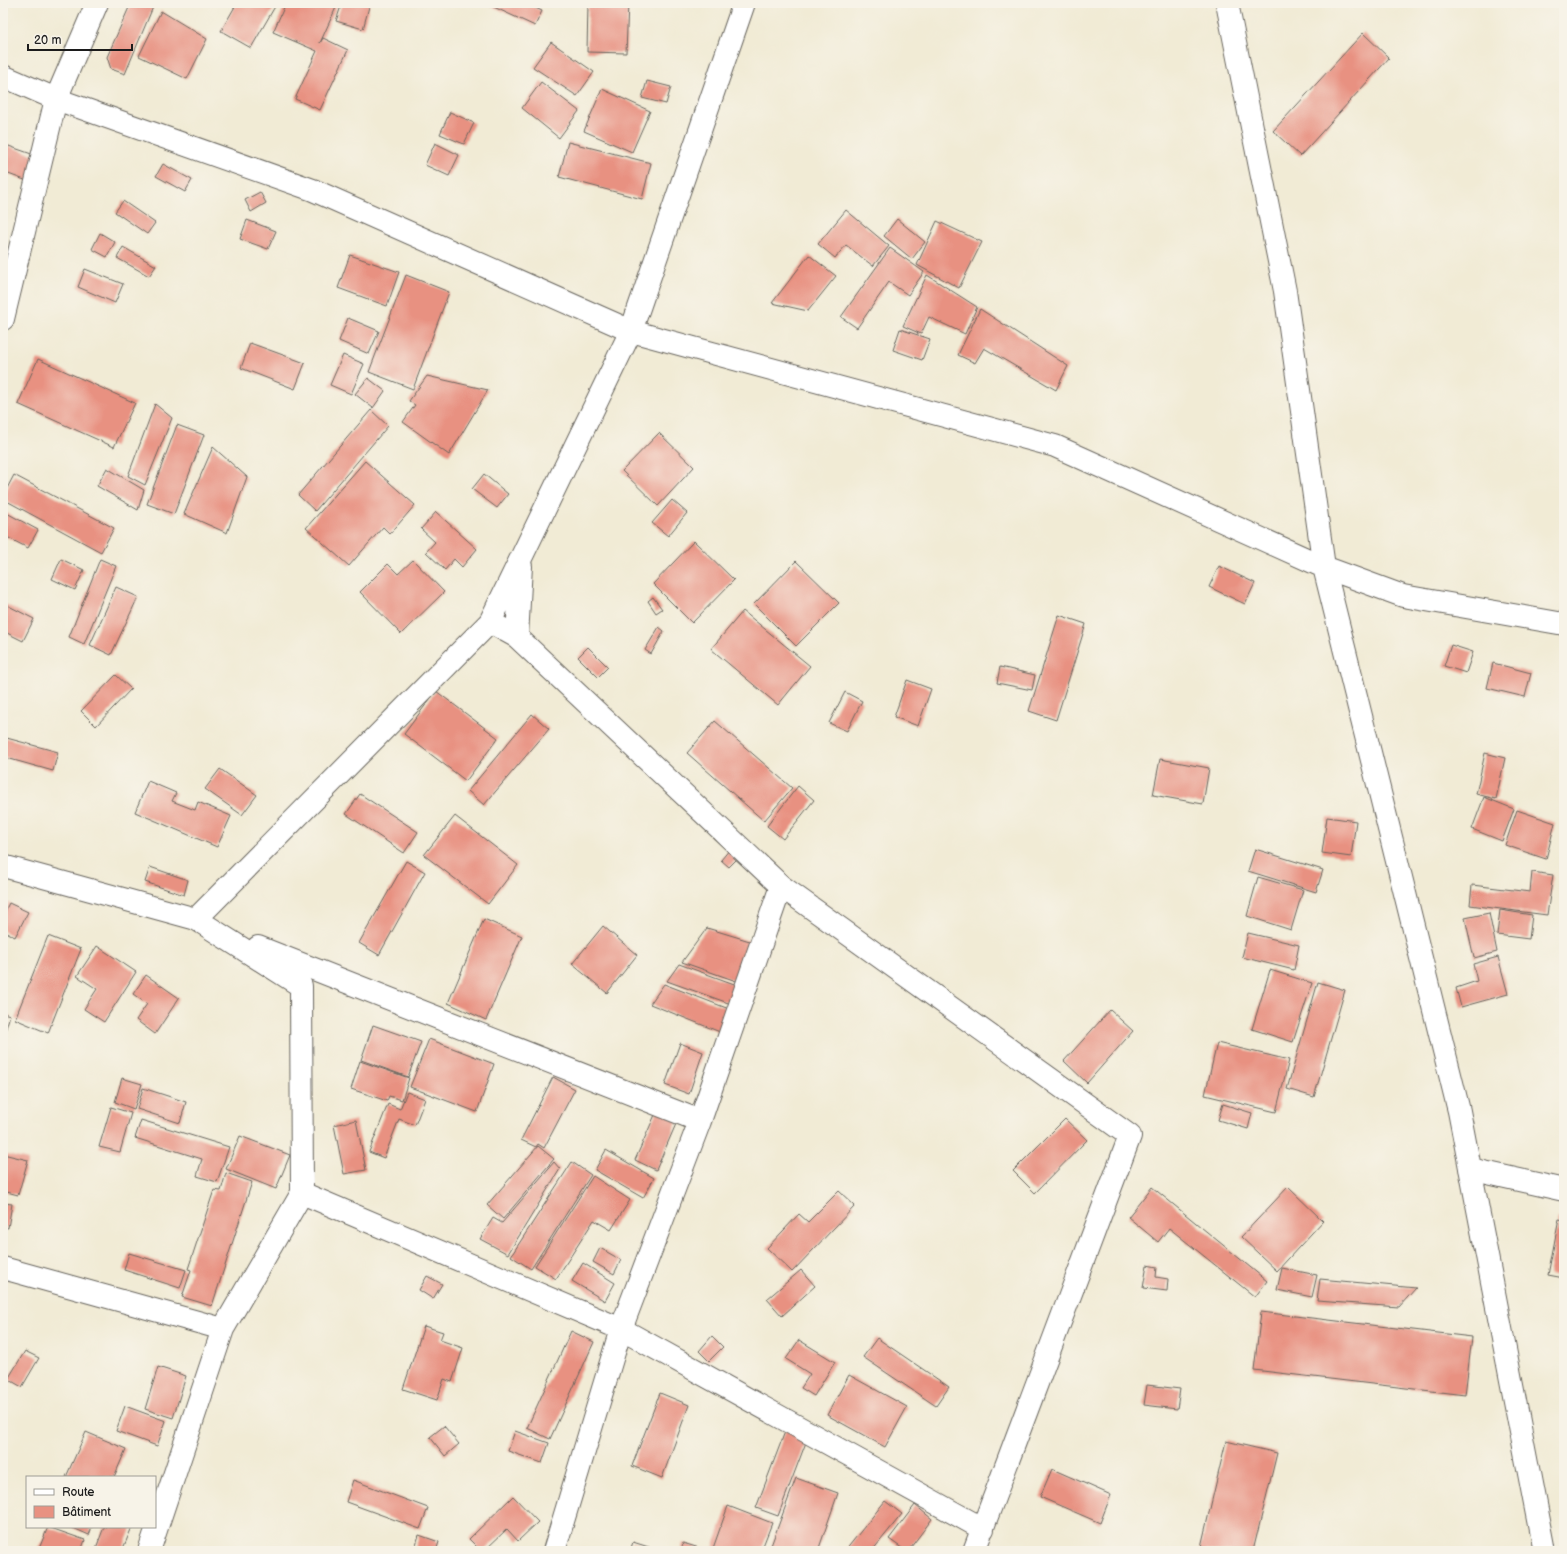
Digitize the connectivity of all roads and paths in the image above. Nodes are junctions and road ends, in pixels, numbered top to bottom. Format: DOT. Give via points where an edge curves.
graph roads {
  1 [pos="96,3"];
  2 [pos="744,3"];
  3 [pos="1226,3"];
  4 [pos="3,76"];
  5 [pos="56,99"];
  6 [pos="3,320"];
  7 [pos="631,331"];
  8 [pos="522,556"];
  9 [pos="1324,567"];
  10 [pos="490,622"];
  11 [pos="1564,624"];
  12 [pos="517,637"];
  13 [pos="3,866"];
  14 [pos="781,886"];
  15 [pos="205,924"];
  16 [pos="700,1121"];
  17 [pos="1470,1169"];
  18 [pos="1564,1190"];
  19 [pos="302,1193"];
  20 [pos="3,1268"];
  21 [pos="224,1329"];
  22 [pos="621,1329"];
  23 [pos="983,1530"];
  24 [pos="149,1551"];
  25 [pos="554,1551"];
  26 [pos="974,1551"];
  27 [pos="1544,1551"];
  1 -- 5 [label="street"];
  2 -- 7 [label="street"];
  3 -- 9 [label="street" via="1285,291"];
  4 -- 5 [label="street"];
  5 -- 6 [label="street"];
  5 -- 7 [label="street" via="313,190"];
  7 -- 8 [label="street"];
  7 -- 9 [label="street" via="1055,446"];
  8 -- 10 [label="street"];
  8 -- 12 [label="street"];
  9 -- 11 [label="street" via="1403,596"];
  9 -- 17 [label="street" via="1459,1111"];
  10 -- 12 [label="street"];
  10 -- 15 [label="street"];
  12 -- 14 [label="street"];
  13 -- 15 [label="street"];
  14 -- 16 [label="street"];
  14 -- 23 [label="street" via="1130,1136"];
  15 -- 16 [label="street"];
  15 -- 19 [label="street" via="301,986"];
  16 -- 22 [label="street"];
  17 -- 18 [label="street"];
  17 -- 27 [label="street"];
  19 -- 21 [label="street"];
  19 -- 22 [label="street"];
  20 -- 21 [label="street"];
  21 -- 24 [label="street"];
  22 -- 23 [label="street"];
  22 -- 25 [label="street"];
  23 -- 26 [label="street"];
}
